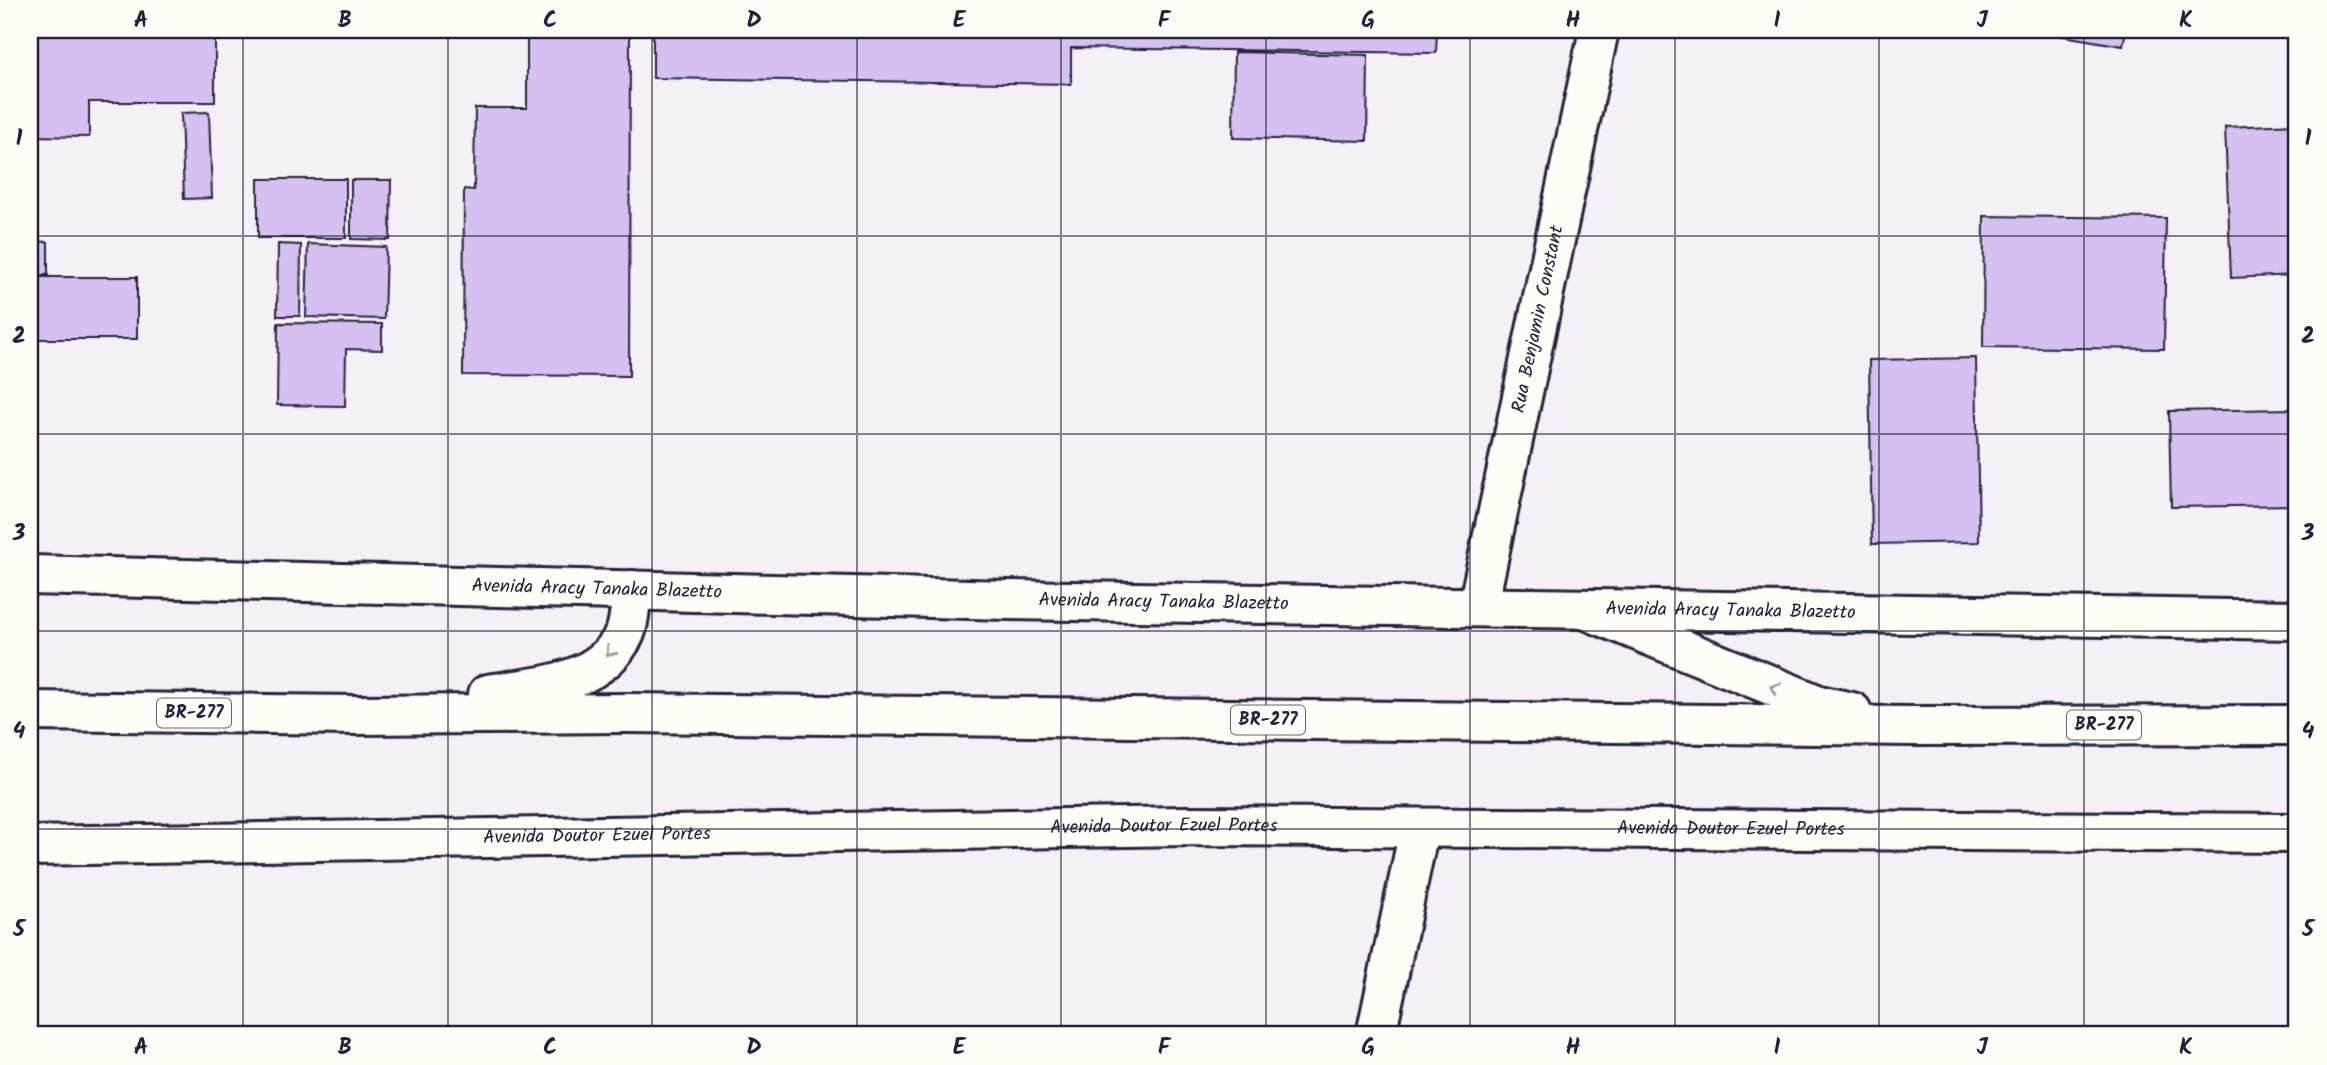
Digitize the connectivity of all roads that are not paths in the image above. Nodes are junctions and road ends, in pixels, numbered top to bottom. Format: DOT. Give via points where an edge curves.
graph roads {
  1 [pos="1599,30"];
  2 [pos="30,575"];
  3 [pos="632,590"];
  4 [pos="1478,607"];
  5 [pos="1589,611"];
  6 [pos="2297,620"];
  7 [pos="30,711"];
  8 [pos="358,715"];
  9 [pos="2297,724"];
  10 [pos="1912,726"];
  11 [pos="1419,830"];
  12 [pos="2297,833"];
  13 [pos="30,846"];
  14 [pos="1376,1035"];
  1 -- 4 [label="main road, Rua Benjamin Constant"];
  2 -- 3 [label="main road, Avenida Aracy Tanaka Blazetto"];
  3 -- 4 [label="main road, Avenida Aracy Tanaka Blazetto"];
  3 -- 8 [label="main road, one-way" via="626,631 612,654 590,672 558,683"];
  4 -- 5 [label="main road, Avenida Aracy Tanaka Blazetto"];
  5 -- 6 [label="main road, Avenida Aracy Tanaka Blazetto"];
  10 -- 5 [label="main road, one-way" via="1819,705"];
  7 -- 8 [label="main road, BR-277"];
  8 -- 10 [label="main road, BR-277" via="625,713"];
  9 -- 10 [label="main road, BR-277"];
  11 -- 12 [label="main road, Avenida Doutor Ezuel Portes"];
  11 -- 13 [label="main road, Avenida Doutor Ezuel Portes" via="1186,826"];
  11 -- 14 [label="main road"];
}
